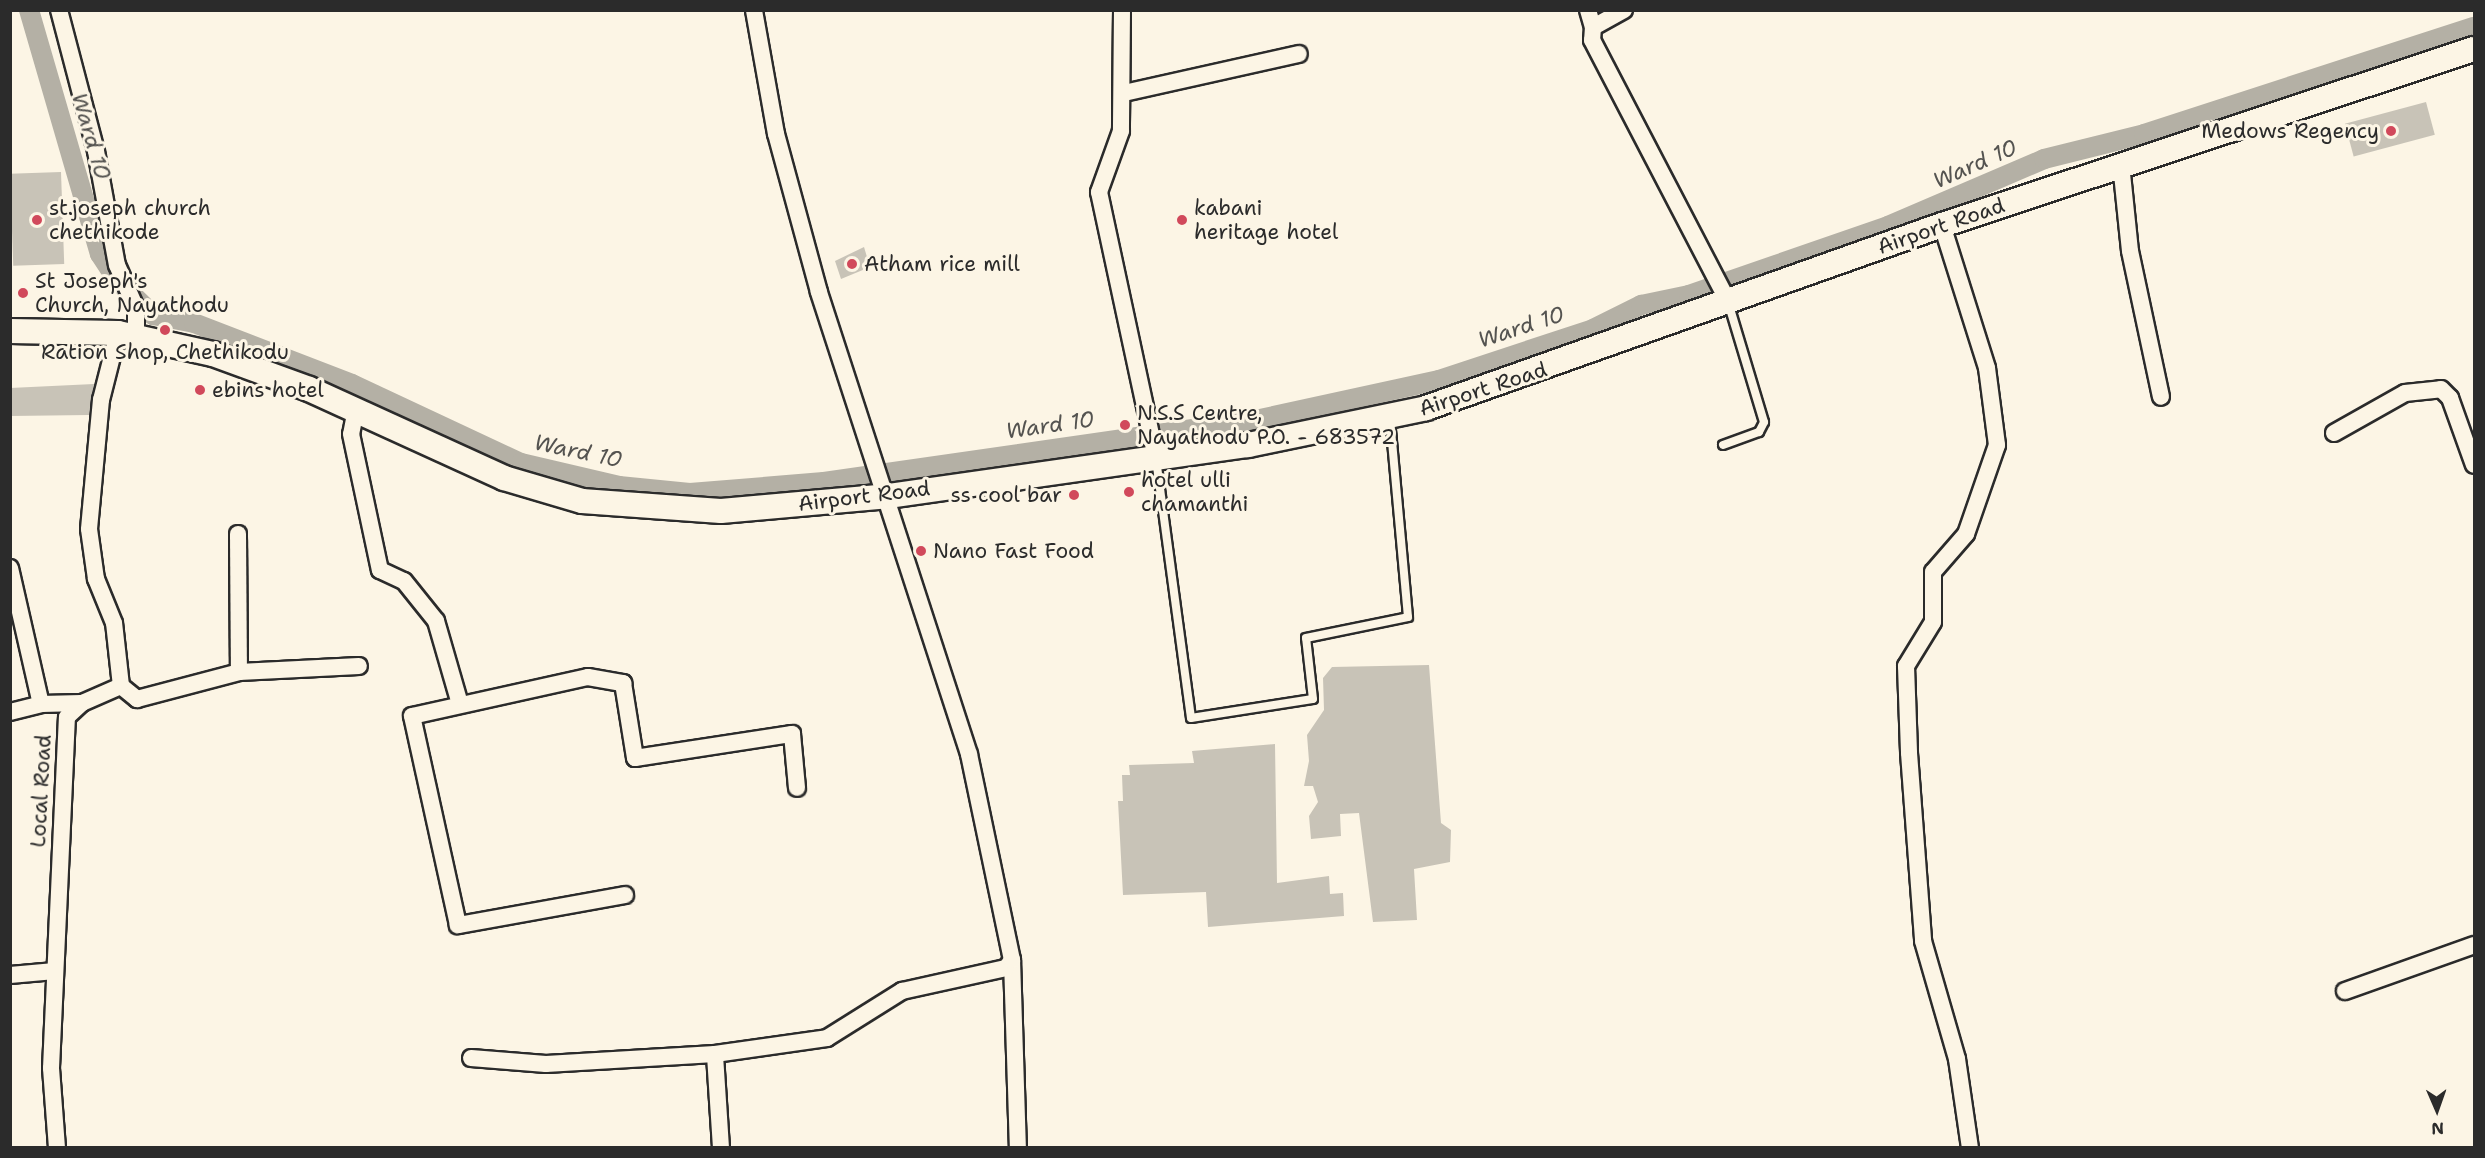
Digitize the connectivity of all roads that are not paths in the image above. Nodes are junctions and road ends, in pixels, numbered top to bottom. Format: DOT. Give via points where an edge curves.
graph roads {
  1 [pos="59,10"];
  2 [pos="754,10"];
  3 [pos="1122,10"];
  4 [pos="1588,10"];
  5 [pos="1624,10"];
  6 [pos="1593,27"];
  7 [pos="2475,49"];
  8 [pos="1299,54"];
  9 [pos="1124,93"];
  10 [pos="2121,164"];
  11 [pos="1942,225"];
  12 [pos="1728,301"];
  13 [pos="10,332"];
  14 [pos="127,335"];
  15 [pos="2161,397"];
  16 [pos="356,409"];
  17 [pos="1390,417"];
  18 [pos="2334,433"];
  19 [pos="1723,445"];
  20 [pos="1155,455"];
  21 [pos="2475,465"];
  22 [pos="887,490"];
  23 [pos="238,534"];
  24 [pos="10,568"];
  25 [pos="359,666"];
  26 [pos="239,672"];
  27 [pos="121,686"];
  28 [pos="82,703"];
  29 [pos="41,704"];
  30 [pos="460,705"];
  31 [pos="10,712"];
  32 [pos="797,788"];
  33 [pos="625,895"];
  34 [pos="2475,945"];
  35 [pos="1012,960"];
  36 [pos="56,971"];
  37 [pos="10,975"];
  38 [pos="2345,991"];
  39 [pos="715,1053"];
  40 [pos="471,1058"];
  41 [pos="57,1148"];
  42 [pos="721,1148"];
  43 [pos="1018,1148"];
  44 [pos="1970,1148"];
  1 -- 14 [label="street" via="96,151 117,265 136,308"];
  2 -- 22 [label="street" via="776,134 813,269"];
  3 -- 9 [label="street"];
  4 -- 6 [label="street"];
  5 -- 6 [label="street"];
  6 -- 12 [label="street" via="1592,40"];
  7 -- 10 [label="main road, Airport Road"];
  8 -- 9 [label="street"];
  9 -- 20 [label="street" via="1121,131 1100,192"];
  10 -- 11 [label="main road, Airport Road"];
  10 -- 15 [label="street" via="2130,251"];
  11 -- 12 [label="main road, Airport Road"];
  11 -- 44 [label="street" via="1987,368 1997,445 1966,534 1933,572 1934,622 1906,666 1923,941 1957,1059"];
  12 -- 17 [label="main road, Airport Road" via="1577,358"];
  12 -- 19 [label="lane" via="1764,422 1759,432"];
  13 -- 14 [label="main road, Airport Road"];
  14 -- 16 [label="main road, Airport Road" via="213,354"];
  14 -- 27 [label="street" via="101,400 89,530 96,579 114,623"];
  16 -- 22 [label="main road, Airport Road" via="504,478 582,501 721,511"];
  16 -- 30 [label="street" via="351,434 380,570 404,581 436,621"];
  17 -- 20 [label="main road, Airport Road"];
  17 -- 20 [label="lane" via="1408,617 1306,638 1313,699 1191,718"];
  18 -- 21 [label="street" via="2405,393 2441,389 2451,398"];
  20 -- 22 [label="main road, Airport Road"];
  22 -- 35 [label="street" via="969,754"];
  23 -- 26 [label="street"];
  24 -- 29 [label="street"];
  25 -- 26 [label="street"];
  26 -- 27 [label="street" via="137,699"];
  27 -- 28 [label="street"];
  28 -- 29 [label="street"];
  28 -- 36 [label="street, Local Road" via="68,717"];
  29 -- 31 [label="street"];
  30 -- 32 [label="street" via="588,677 623,683 635,758 792,734"];
  30 -- 33 [label="street" via="412,716 458,925"];
  34 -- 38 [label="street"];
  35 -- 39 [label="street" via="1006,968 902,991 827,1038"];
  35 -- 43 [label="street"];
  36 -- 37 [label="street"];
  36 -- 41 [label="street, Local Road" via="51,1068"];
  39 -- 40 [label="street" via="546,1064"];
  39 -- 42 [label="street"];
}
